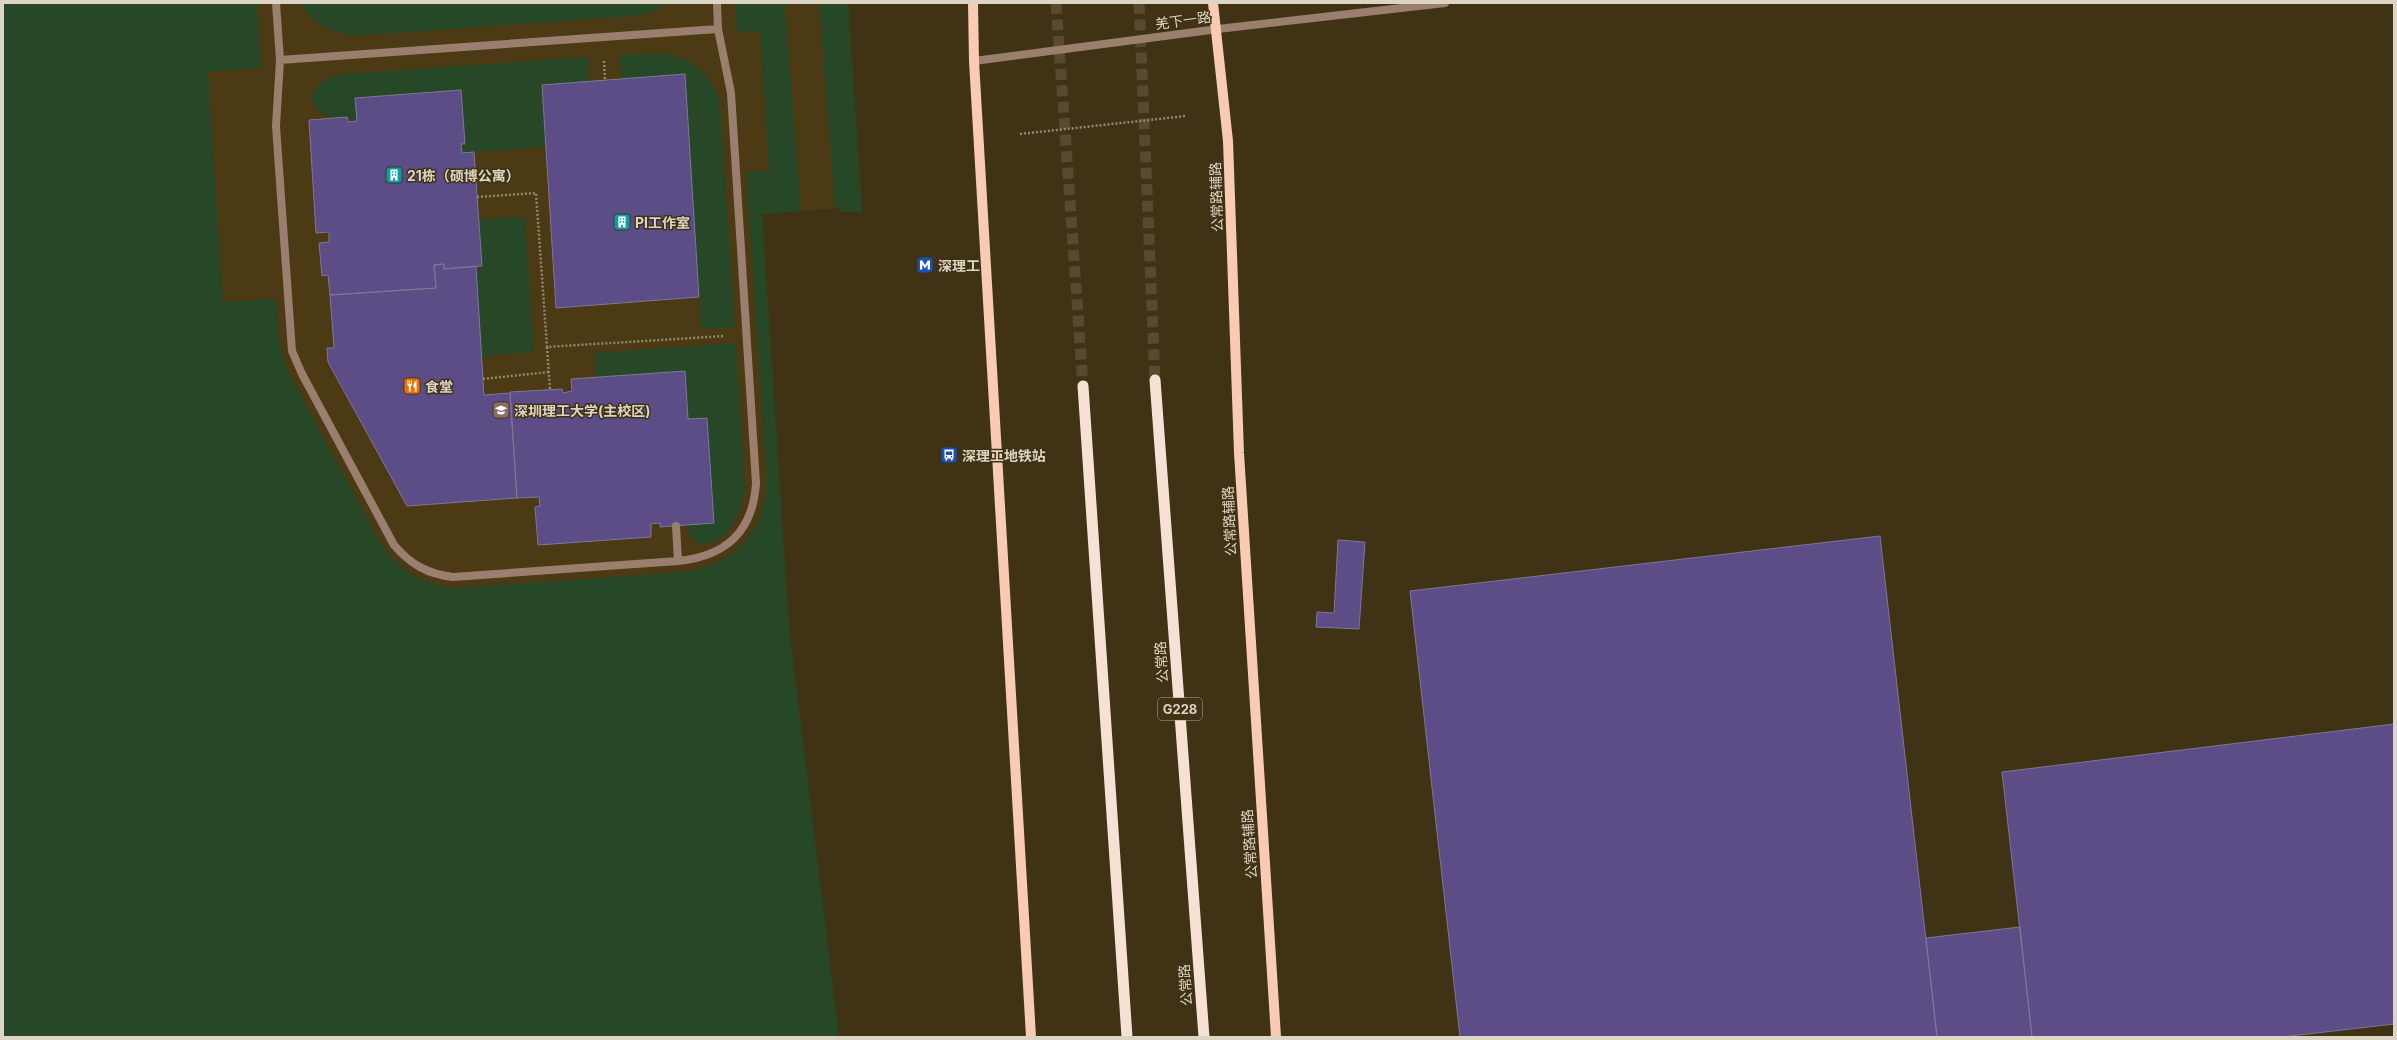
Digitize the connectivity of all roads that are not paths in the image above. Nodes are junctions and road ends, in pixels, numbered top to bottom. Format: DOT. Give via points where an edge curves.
graph roads {
  1 [pos="276,3"];
  2 [pos="717,3"];
  3 [pos="973,3"];
  4 [pos="1213,3"];
  5 [pos="1445,3"];
  6 [pos="718,29"];
  7 [pos="1218,29"];
  8 [pos="280,60"];
  9 [pos="974,61"];
  10 [pos="1155,380"];
  11 [pos="1083,386"];
  12 [pos="676,526"];
  13 [pos="678,561"];
  14 [pos="1031,1037"];
  15 [pos="1126,1037"];
  16 [pos="1204,1037"];
  17 [pos="1276,1037"];
  1 -- 8 [label="street"];
  2 -- 6 [label="street"];
  3 -- 9 [label="main road"];
  4 -- 7 [label="main road, 公常路辅路"];
  5 -- 7 [label="street, 羌下一路"];
  6 -- 8 [label="street"];
  6 -- 13 [label="street" via="731,93 756,483 751,512 736,536 724,547 703,557"];
  7 -- 9 [label="street, 羌下一路"];
  7 -- 17 [label="main road, 公常路辅路" via="1228,141 1239,453"];
  8 -- 13 [label="street" via="276,126 292,350 302,374 394,545 421,569 453,577"];
  9 -- 14 [label="main road"];
  10 -- 16 [label="highway, 公常路 / G228"];
  11 -- 15 [label="highway"];
  12 -- 13 [label="street"];
}
